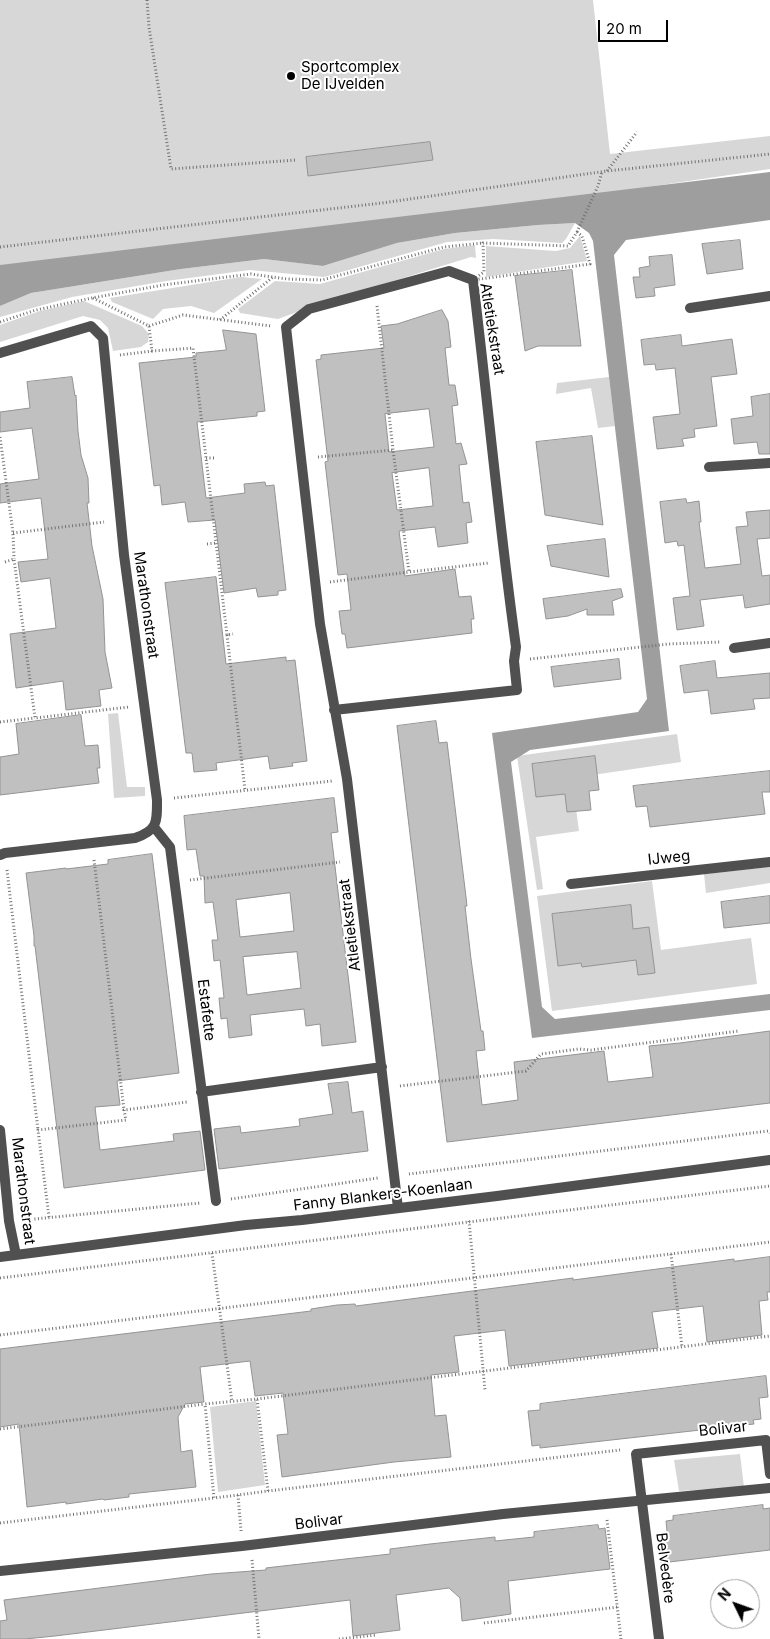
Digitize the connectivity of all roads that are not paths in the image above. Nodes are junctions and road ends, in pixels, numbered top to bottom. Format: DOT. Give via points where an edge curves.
graph roads {
  1 [pos="770,296"];
  2 [pos="690,308"];
  3 [pos="0,353"];
  4 [pos="770,463"];
  5 [pos="709,467"];
  6 [pos="770,643"];
  7 [pos="734,648"];
  8 [pos="334,710"];
  9 [pos="154,827"];
  10 [pos="2,854"];
  11 [pos="770,862"];
  12 [pos="571,884"];
  13 [pos="382,1067"];
  14 [pos="202,1096"];
  15 [pos="0,1130"];
  16 [pos="770,1160"];
  17 [pos="216,1201"];
  18 [pos="398,1208"];
  19 [pos="16,1256"];
  20 [pos="0,1257"];
  21 [pos="770,1474"];
  22 [pos="770,1488"];
  23 [pos="642,1501"];
  24 [pos="0,1571"];
  25 [pos="659,1639"];
  1 -- 2 [label="street"];
  3 -- 9 [label="street, Marathonstraat" via="91,326 103,338 120,520 157,800"];
  4 -- 5 [label="street"];
  6 -- 7 [label="street"];
  8 -- 8 [label="street, Atletiekstraat" via="320,624 286,327 309,309 449,271 473,280 516,647 517,690"];
  8 -- 13 [label="street, Atletiekstraat" via="347,779"];
  9 -- 10 [label="street" via="148,834 135,838"];
  9 -- 14 [label="street, Estafette" via="170,847"];
  11 -- 12 [label="street, IJweg"];
  13 -- 14 [label="street"];
  13 -- 18 [label="street, Atletiekstraat"];
  14 -- 17 [label="street, Estafette"];
  15 -- 19 [label="street, Marathonstraat" via="9,1221"];
  16 -- 18 [label="street, Fanny Blankers-Koenlaan"];
  18 -- 19 [label="street, Fanny Blankers-Koenlaan"];
  19 -- 20 [label="street, Fanny Blankers-Koenlaan"];
  21 -- 23 [label="street, Bolivar" via="766,1440 636,1454"];
  22 -- 23 [label="street, Bolivar"];
  23 -- 24 [label="street, Bolivar"];
  23 -- 25 [label="street, Belvedère"];
}
